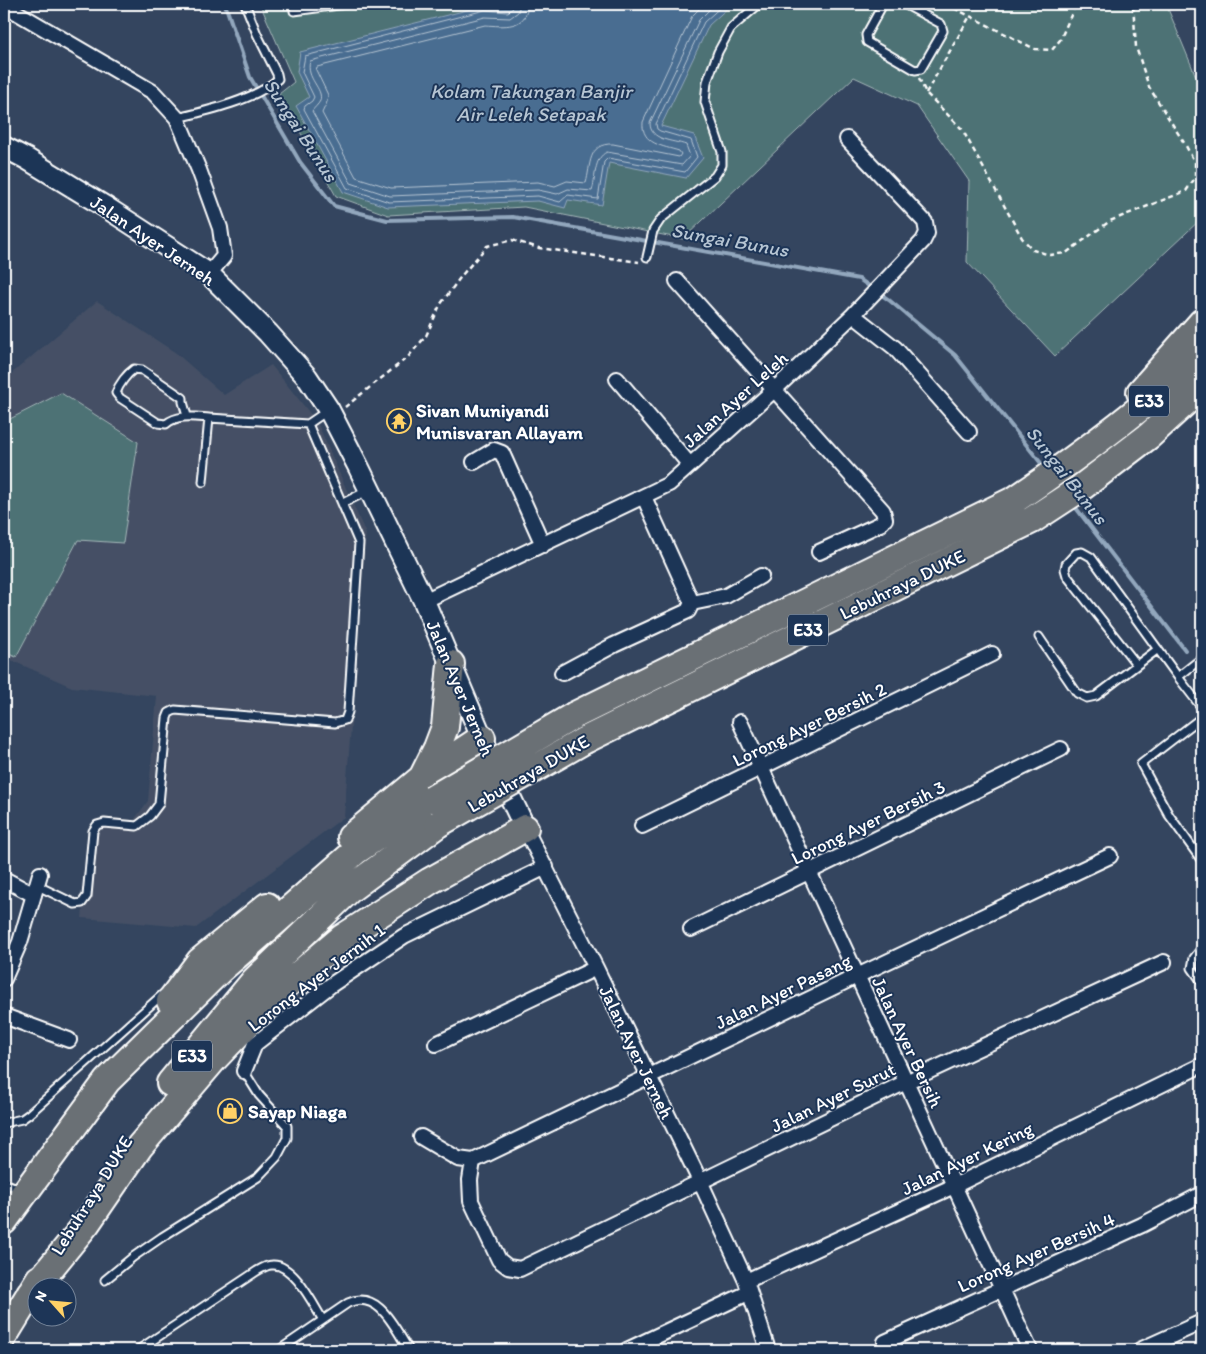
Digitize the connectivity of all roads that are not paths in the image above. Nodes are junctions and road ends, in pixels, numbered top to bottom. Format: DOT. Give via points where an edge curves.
graph roads {
  1 [pos="4,4"];
  2 [pos="246,4"];
  3 [pos="346,4"];
  4 [pos="759,4"];
  5 [pos="883,4"];
  6 [pos="904,4"];
  7 [pos="294,11"];
  8 [pos="177,118"];
  9 [pos="847,139"];
  10 [pos="4,147"];
  11 [pos="647,257"];
  12 [pos="209,274"];
  13 [pos="677,281"];
  14 [pos="853,315"];
  15 [pos="1202,322"];
  16 [pos="1202,356"];
  17 [pos="617,379"];
  18 [pos="1202,387"];
  19 [pos="774,390"];
  20 [pos="1202,404"];
  21 [pos="330,413"];
  22 [pos="187,416"];
  23 [pos="208,418"];
  24 [pos="308,424"];
  25 [pos="969,432"];
  26 [pos="1150,435"];
  27 [pos="1092,444"];
  28 [pos="474,462"];
  29 [pos="690,465"];
  30 [pos="203,482"];
  31 [pos="370,490"];
  32 [pos="644,497"];
  33 [pos="343,503"];
  34 [pos="543,545"];
  35 [pos="820,552"];
  36 [pos="762,576"];
  37 [pos="424,601"];
  38 [pos="692,603"];
  39 [pos="1039,637"];
  40 [pos="1158,649"];
  41 [pos="992,654"];
  42 [pos="1202,658"];
  43 [pos="451,664"];
  44 [pos="1137,665"];
  45 [pos="562,673"];
  46 [pos="1178,677"];
  47 [pos="1202,708"];
  48 [pos="1202,717"];
  49 [pos="740,722"];
  50 [pos="482,738"];
  51 [pos="1061,749"];
  52 [pos="761,768"];
  53 [pos="428,788"];
  54 [pos="642,826"];
  55 [pos="525,828"];
  56 [pos="1110,856"];
  57 [pos="1202,861"];
  58 [pos="546,867"];
  59 [pos="809,872"];
  60 [pos="4,879"];
  61 [pos="37,884"];
  62 [pos="691,929"];
  63 [pos="1202,948"];
  64 [pos="200,962"];
  65 [pos="1164,962"];
  66 [pos="596,968"];
  67 [pos="857,976"];
  68 [pos="4,979"];
  69 [pos="1202,982"];
  70 [pos="4,1016"];
  71 [pos="69,1040"];
  72 [pos="436,1044"];
  73 [pos="1202,1065"];
  74 [pos="244,1071"];
  75 [pos="649,1076"];
  76 [pos="107,1081"];
  77 [pos="906,1082"];
  78 [pos="4,1122"];
  79 [pos="421,1137"];
  80 [pos="473,1160"];
  81 [pos="700,1181"];
  82 [pos="954,1186"];
  83 [pos="15,1187"];
  84 [pos="1202,1194"];
  85 [pos="4,1221"];
  86 [pos="40,1276"];
  87 [pos="44,1276"];
  88 [pos="105,1280"];
  89 [pos="747,1287"];
  90 [pos="1002,1288"];
  91 [pos="28,1296"];
  92 [pos="323,1320"];
  93 [pos="1202,1322"];
  94 [pos="4,1336"];
  95 [pos="885,1342"];
  96 [pos="138,1350"];
  97 [pos="279,1350"];
  98 [pos="409,1350"];
  99 [pos="627,1350"];
  100 [pos="768,1350"];
  101 [pos="1030,1350"];
  102 [pos="1140,1350"];
  1 -- 8 [label="street" via="153,92"];
  2 -- 8 [label="lane" via="278,79 239,100"];
  3 -- 7 [label="lane"];
  4 -- 11 [label="lane" via="731,28 706,82 705,102 722,152 722,165 715,176 661,219 653,231"];
  5 -- 6 [label="lane" via="866,35 867,42 915,70 922,68 943,31 941,24"];
  8 -- 12 [label="street" via="220,228 224,256"];
  9 -- 14 [label="street, Jalan Ayer Leleh" via="925,222 927,232 923,241"];
  10 -- 12 [label="main road, Jalan Ayer Jerneh" via="104,206"];
  12 -- 21 [label="main road, Jalan Ayer Jerneh" via="268,333 306,377"];
  13 -- 19 [label="street"];
  14 -- 19 [label="street, Jalan Ayer Leleh"];
  14 -- 25 [label="street" via="895,348"];
  15 -- 27 [label="highway"];
  16 -- 27 [label="highway, Lebuhraya DUKE / E33" via="1166,389"];
  17 -- 29 [label="street"];
  18 -- 26 [label="highway, Lebuhraya DUKE / E33"];
  19 -- 29 [label="street, Jalan Ayer Leleh"];
  19 -- 35 [label="street" via="883,511 885,519 880,524"];
  20 -- 26 [label="highway"];
  21 -- 24 [label="lane"];
  21 -- 31 [label="main road, Jalan Ayer Jerneh"];
  22 -- 22 [label="lane" via="166,424 158,423 120,398 117,388 134,369 142,370 184,398"];
  22 -- 23 [label="lane"];
  23 -- 24 [label="lane"];
  23 -- 30 [label="lane"];
  24 -- 33 [label="lane"];
  26 -- 86 [label="highway, Lebuhraya DUKE / E33, bridge" via="1078,490 1032,520 585,740 438,824 350,889 254,980 112,1154"];
  27 -- 53 [label="highway, Lebuhraya DUKE / E33, bridge" via="1016,499"];
  28 -- 34 [label="street" via="494,450 502,453"];
  29 -- 32 [label="street, Jalan Ayer Leleh" via="669,484"];
  31 -- 33 [label="lane"];
  31 -- 37 [label="main road, Jalan Ayer Jerneh"];
  32 -- 34 [label="street, Jalan Ayer Leleh"];
  32 -- 38 [label="street"];
  33 -- 61 [label="lane" via="359,543 348,712 344,720 335,723 175,710 169,713 159,804 150,816 137,826 97,825 93,831 87,896 82,903 75,904"];
  34 -- 37 [label="street, Jalan Ayer Leleh"];
  36 -- 38 [label="street" via="726,596"];
  37 -- 43 [label="main road, Jalan Ayer Jerneh"];
  38 -- 45 [label="street" via="688,611"];
  39 -- 44 [label="lane" via="1077,692 1087,698 1096,696"];
  40 -- 44 [label="lane"];
  40 -- 44 [label="lane" via="1091,556 1076,553 1066,564 1067,576"];
  40 -- 46 [label="lane"];
  41 -- 52 [label="street, Lorong Ayer Bersih 2"];
  42 -- 46 [label="lane"];
  43 -- 50 [label="main road, Jalan Ayer Jerneh"];
  43 -- 53 [label="highway" via="445,727"];
  46 -- 47 [label="lane"];
  48 -- 57 [label="lane" via="1141,764 1169,815"];
  49 -- 52 [label="street, Jalan Ayer Bersih"];
  50 -- 53 [label="highway"];
  50 -- 55 [label="main road, Jalan Ayer Jerneh"];
  51 -- 59 [label="street, Lorong Ayer Bersih 3"];
  52 -- 54 [label="street, Lorong Ayer Bersih 2"];
  52 -- 59 [label="street, Jalan Ayer Bersih"];
  53 -- 64 [label="highway"];
  53 -- 76 [label="highway, Lebuhraya DUKE / E33" via="220,970"];
  55 -- 58 [label="street, Jalan Ayer Jerneh"];
  55 -- 87 [label="highway" via="430,881 342,938 279,991 214,1059 140,1146 87,1223"];
  56 -- 67 [label="street, Jalan Ayer Pasang"];
  58 -- 66 [label="street, Jalan Ayer Jerneh"];
  58 -- 74 [label="street, Lorong Ayer Jernih 1" via="404,936 331,985 255,1044"];
  59 -- 62 [label="street, Lorong Ayer Bersih 3"];
  59 -- 67 [label="street, Jalan Ayer Bersih"];
  60 -- 61 [label="street"];
  61 -- 68 [label="street" via="20,942"];
  63 -- 69 [label="lane" via="1194,958 1192,968"];
  64 -- 76 [label="highway"];
  64 -- 78 [label="lane" via="29,1114 22,1119"];
  65 -- 77 [label="street, Jalan Ayer Surut"];
  66 -- 72 [label="street"];
  66 -- 75 [label="street, Jalan Ayer Jerneh"];
  67 -- 75 [label="street, Jalan Ayer Pasang"];
  67 -- 77 [label="street, Jalan Ayer Bersih"];
  70 -- 71 [label="street"];
  73 -- 82 [label="street, Jalan Ayer Kering"];
  74 -- 88 [label="lane, Lorong Ayer Jernih 1" via="259,1095 287,1126 287,1138 277,1157 258,1178 162,1237"];
  75 -- 80 [label="street, Jalan Ayer Pasang"];
  75 -- 81 [label="street, Jalan Ayer Jerneh"];
  76 -- 83 [label="highway, Lebuhraya DUKE / E33"];
  77 -- 81 [label="street, Jalan Ayer Surut"];
  77 -- 82 [label="street, Jalan Ayer Bersih"];
  79 -- 80 [label="street" via="458,1159"];
  80 -- 81 [label="street, Jalan Ayer Surut" via="471,1201 499,1260 520,1269"];
  81 -- 89 [label="street, Jalan Ayer Jerneh"];
  82 -- 89 [label="street, Jalan Ayer Kering"];
  82 -- 90 [label="street, Jalan Ayer Bersih"];
  83 -- 85 [label="highway, Lebuhraya DUKE / E33"];
  84 -- 90 [label="street, Lorong Ayer Bersih 4"];
  89 -- 99 [label="street, Jalan Ayer Kering"];
  89 -- 100 [label="street, Jalan Ayer Jerneh"];
  90 -- 95 [label="street, Lorong Ayer Bersih 4"];
  90 -- 101 [label="street, Jalan Ayer Bersih"];
  91 -- 94 [label="highway, Lebuhraya DUKE / E33"];
  92 -- 96 [label="lane" via="290,1272 272,1265 257,1271"];
  92 -- 97 [label="lane"];
  92 -- 98 [label="lane" via="356,1299 370,1300 382,1310"];
  93 -- 102 [label="street"];
}
